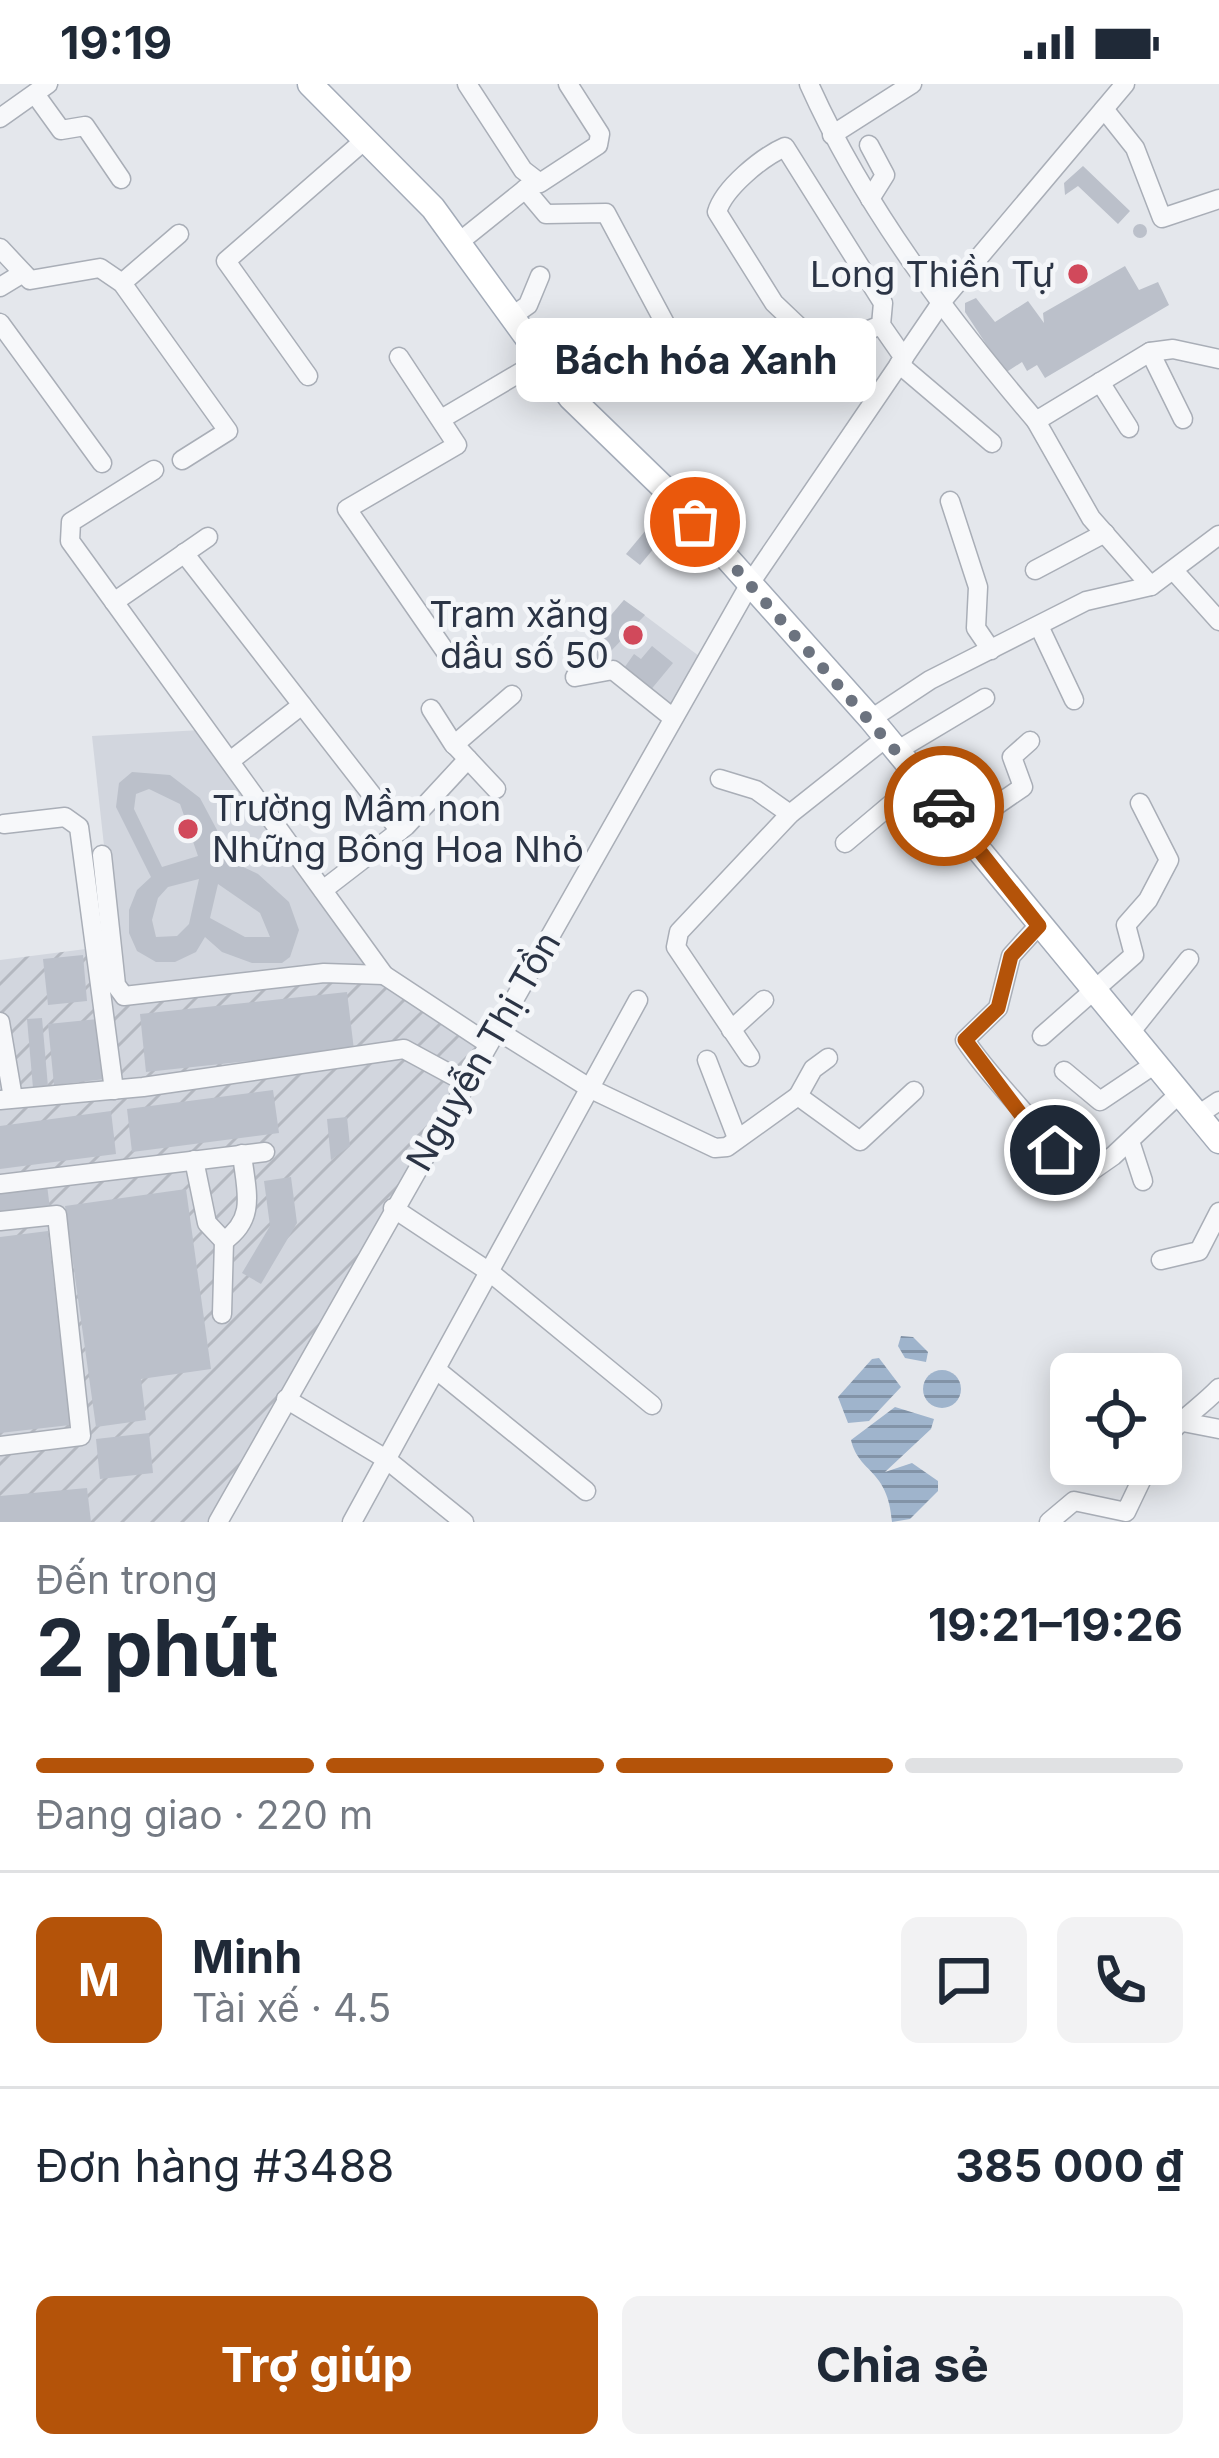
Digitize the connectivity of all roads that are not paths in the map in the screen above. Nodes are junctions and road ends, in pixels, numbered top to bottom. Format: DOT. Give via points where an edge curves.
graph roads {
  1 [pos="310,84"];
  2 [pos="467,84"];
  3 [pos="568,84"];
  4 [pos="809,84"];
  5 [pos="912,84"];
  6 [pos="1125,84"];
  7 [pos="42,89"];
  8 [pos="1104,110"];
  9 [pos="0,118"];
  10 [pos="832,135"];
  11 [pos="367,139"];
  12 [pos="869,145"];
  13 [pos="121,179"];
  14 [pos="531,185"];
  15 [pos="870,199"];
  16 [pos="1219,200"];
  17 [pos="179,234"];
  18 [pos="458,243"];
  19 [pos="0,248"];
  20 [pos="22,273"];
  21 [pos="540,276"];
  22 [pos="122,283"];
  23 [pos="0,287"];
  24 [pos="943,300"];
  25 [pos="511,317"];
  26 [pos="0,323"];
  27 [pos="881,325"];
  28 [pos="668,329"];
  29 [pos="1150,352"];
  30 [pos="399,357"];
  31 [pos="542,359"];
  32 [pos="1219,359"];
  33 [pos="902,361"];
  34 [pos="308,376"];
  35 [pos="723,380"];
  36 [pos="1100,382"];
  37 [pos="571,398"];
  38 [pos="443,418"];
  39 [pos="1184,419"];
  40 [pos="1036,422"];
  41 [pos="1129,428"];
  42 [pos="992,443"];
  43 [pos="182,460"];
  44 [pos="102,463"];
  45 [pos="154,470"];
  46 [pos="950,501"];
  47 [pos="1106,533"];
  48 [pos="1219,535"];
  49 [pos="208,537"];
  50 [pos="184,554"];
  51 [pos="1035,570"];
  52 [pos="1175,572"];
  53 [pos="751,582"];
  54 [pos="1151,586"];
  55 [pos="114,602"];
  56 [pos="1219,621"];
  57 [pos="1039,626"];
  58 [pos="991,650"];
  59 [pos="450,658"];
  60 [pos="575,677"];
  61 [pos="512,695"];
  62 [pos="985,698"];
  63 [pos="1074,700"];
  64 [pos="302,705"];
  65 [pos="431,709"];
  66 [pos="673,718"];
  67 [pos="885,735"];
  68 [pos="1030,741"];
  69 [pos="461,752"];
  70 [pos="230,761"];
  71 [pos="720,779"];
  72 [pos="921,779"];
  73 [pos="496,789"];
  74 [pos="1140,802"];
  75 [pos="790,814"];
  76 [pos="4,824"];
  77 [pos="962,829"];
  78 [pos="400,831"];
  79 [pos="845,843"];
  80 [pos="102,855"];
  81 [pos="323,890"];
  82 [pos="1039,926"];
  83 [pos="1189,959"];
  84 [pos="384,975"];
  85 [pos="1096,990"];
  86 [pos="638,1000"];
  87 [pos="764,1000"];
  88 [pos="0,1022"];
  89 [pos="731,1030"];
  90 [pos="1130,1033"];
  91 [pos="491,1036"];
  92 [pos="1042,1036"];
  93 [pos="750,1057"];
  94 [pos="828,1058"];
  95 [pos="707,1060"];
  96 [pos="1155,1064"];
  97 [pos="1064,1071"];
  98 [pos="465,1082"];
  99 [pos="591,1089"];
  100 [pos="114,1090"];
  101 [pos="914,1090"];
  102 [pos="1180,1093"];
  103 [pos="798,1096"];
  104 [pos="7,1099"];
  105 [pos="1134,1107"];
  106 [pos="1208,1108"];
  107 [pos="1149,1123"];
  108 [pos="737,1138"];
  109 [pos="1130,1141"];
  110 [pos="1219,1141"];
  111 [pos="265,1152"];
  112 [pos="242,1154"];
  113 [pos="194,1160"];
  114 [pos="53,1177"];
  115 [pos="1143,1181"];
  116 [pos="0,1184"];
  117 [pos="393,1208"];
  118 [pos="1219,1212"];
  119 [pos="57,1215"];
  120 [pos="0,1221"];
  121 [pos="224,1241"];
  122 [pos="1161,1260"];
  123 [pos="491,1274"];
  124 [pos="223,1314"];
  125 [pos="438,1371"];
  126 [pos="1219,1388"];
  127 [pos="286,1399"];
  128 [pos="652,1406"];
  129 [pos="1182,1415"];
  130 [pos="1182,1423"];
  131 [pos="1219,1429"];
  132 [pos="0,1446"];
  133 [pos="386,1459"];
  134 [pos="1139,1485"];
  135 [pos="586,1491"];
  136 [pos="218,1522"];
  137 [pos="352,1522"];
  138 [pos="464,1522"];
  139 [pos="1049,1522"];
  1 -- 11 [label="main road"];
  2 -- 14 [label="street"];
  3 -- 14 [label="street" via="600,134 598,145"];
  4 -- 10 [label="street"];
  5 -- 10 [label="street"];
  6 -- 8 [label="street, Nguyễn Thị Tồn"];
  7 -- 9 [label="street"];
  7 -- 13 [label="street" via="61,130 85,126"];
  8 -- 16 [label="street" via="1135,148 1159,215 1168,220"];
  8 -- 24 [label="street, Nguyễn Thị Tồn"];
  10 -- 15 [label="street"];
  11 -- 18 [label="main road"];
  11 -- 34 [label="street" via="226,261"];
  12 -- 15 [label="street" via="885,175"];
  14 -- 18 [label="street"];
  14 -- 28 [label="street" via="546,214 606,213"];
  15 -- 24 [label="street"];
  17 -- 22 [label="street"];
  18 -- 25 [label="main road"];
  19 -- 20 [label="street"];
  20 -- 22 [label="street" via="38,280 100,268"];
  20 -- 23 [label="street"];
  21 -- 25 [label="street" via="528,304"];
  22 -- 43 [label="street" via="228,431"];
  24 -- 33 [label="street, Nguyễn Thị Tồn"];
  24 -- 40 [label="street"];
  25 -- 31 [label="main road"];
  26 -- 44 [label="street"];
  27 -- 27 [label="street" via="834,344 815,342 774,303 717,212 767,154 790,144 883,303"];
  27 -- 33 [label="street"];
  28 -- 35 [label="street" via="703,386"];
  28 -- 37 [label="street"];
  29 -- 32 [label="street"];
  29 -- 36 [label="street"];
  29 -- 39 [label="street"];
  30 -- 38 [label="street"];
  31 -- 37 [label="main road"];
  31 -- 38 [label="street"];
  33 -- 42 [label="street"];
  33 -- 53 [label="street, Nguyễn Thị Tồn"];
  36 -- 40 [label="street"];
  36 -- 41 [label="street"];
  37 -- 53 [label="main road"];
  38 -- 59 [label="street" via="458,445 347,508"];
  40 -- 47 [label="street"];
  45 -- 55 [label="street" via="69,526 70,542"];
  46 -- 58 [label="street" via="979,587 976,628"];
  47 -- 51 [label="street"];
  47 -- 54 [label="street"];
  48 -- 52 [label="street"];
  49 -- 50 [label="street"];
  50 -- 55 [label="street"];
  50 -- 64 [label="street"];
  52 -- 54 [label="street"];
  52 -- 56 [label="street"];
  53 -- 66 [label="street, Nguyễn Thị Tồn"];
  53 -- 67 [label="main road"];
  54 -- 57 [label="street" via="1086,601"];
  55 -- 70 [label="street"];
  57 -- 58 [label="street"];
  57 -- 63 [label="street"];
  58 -- 67 [label="street"];
  60 -- 66 [label="street" via="613,670"];
  61 -- 69 [label="street"];
  62 -- 67 [label="street"];
  64 -- 70 [label="street"];
  64 -- 78 [label="street"];
  65 -- 69 [label="street"];
  66 -- 91 [label="street, Nguyễn Thị Tồn"];
  67 -- 72 [label="main road"];
  67 -- 75 [label="street"];
  68 -- 77 [label="street" via="1012,757 1023,788"];
  69 -- 73 [label="street"];
  69 -- 78 [label="street"];
  70 -- 81 [label="street"];
  71 -- 75 [label="street" via="756,790"];
  72 -- 77 [label="main road"];
  72 -- 79 [label="street"];
  74 -- 85 [label="street" via="1168,865 1126,925 1134,955"];
  75 -- 89 [label="street" via="679,932 676,947"];
  76 -- 100 [label="street" via="65,817 79,827"];
  77 -- 82 [label="main road"];
  78 -- 81 [label="street"];
  80 -- 84 [label="street" via="116,985 124,996 324,973"];
  81 -- 84 [label="street"];
  82 -- 85 [label="main road"];
  82 -- 109 [label="street" via="1015,949 998,1008 966,1043 1073,1180"];
  83 -- 90 [label="street"];
  84 -- 91 [label="street"];
  85 -- 90 [label="main road"];
  85 -- 92 [label="street"];
  86 -- 99 [label="street"];
  87 -- 89 [label="street"];
  88 -- 104 [label="street"];
  89 -- 93 [label="street"];
  90 -- 96 [label="main road"];
  91 -- 98 [label="street, Nguyễn Thị Tồn"];
  91 -- 99 [label="street"];
  94 -- 103 [label="street"];
  95 -- 108 [label="street"];
  96 -- 97 [label="street" via="1100,1101"];
  96 -- 102 [label="main road"];
  98 -- 100 [label="street" via="404,1049"];
  98 -- 117 [label="street, Nguyễn Thị Tồn"];
  99 -- 108 [label="street" via="716,1148"];
  99 -- 123 [label="street"];
  100 -- 104 [label="street"];
  101 -- 103 [label="street" via="858,1141"];
  102 -- 106 [label="main road"];
  102 -- 107 [label="street"];
  103 -- 108 [label="street"];
  105 -- 107 [label="street"];
  106 -- 110 [label="main road"];
  107 -- 109 [label="street"];
  109 -- 115 [label="street"];
  111 -- 112 [label="street"];
  112 -- 113 [label="street"];
  112 -- 121 [label="street" via="249,1214"];
  113 -- 114 [label="street"];
  113 -- 121 [label="street" via="207,1223"];
  114 -- 116 [label="street"];
  114 -- 119 [label="street"];
  117 -- 123 [label="street"];
  117 -- 127 [label="street, Nguyễn Thị Tồn"];
  118 -- 122 [label="street" via="1198,1251"];
  119 -- 120 [label="street"];
  119 -- 132 [label="street" via="81,1436"];
  121 -- 124 [label="street"];
  123 -- 125 [label="street"];
  123 -- 128 [label="street"];
  125 -- 133 [label="street"];
  125 -- 135 [label="street"];
  126 -- 129 [label="street"];
  127 -- 133 [label="street"];
  127 -- 136 [label="street, Nguyễn Thị Tồn"];
  130 -- 131 [label="street"];
  133 -- 137 [label="street"];
  133 -- 138 [label="street"];
  134 -- 139 [label="street" via="1126,1512 1074,1501"];
}
